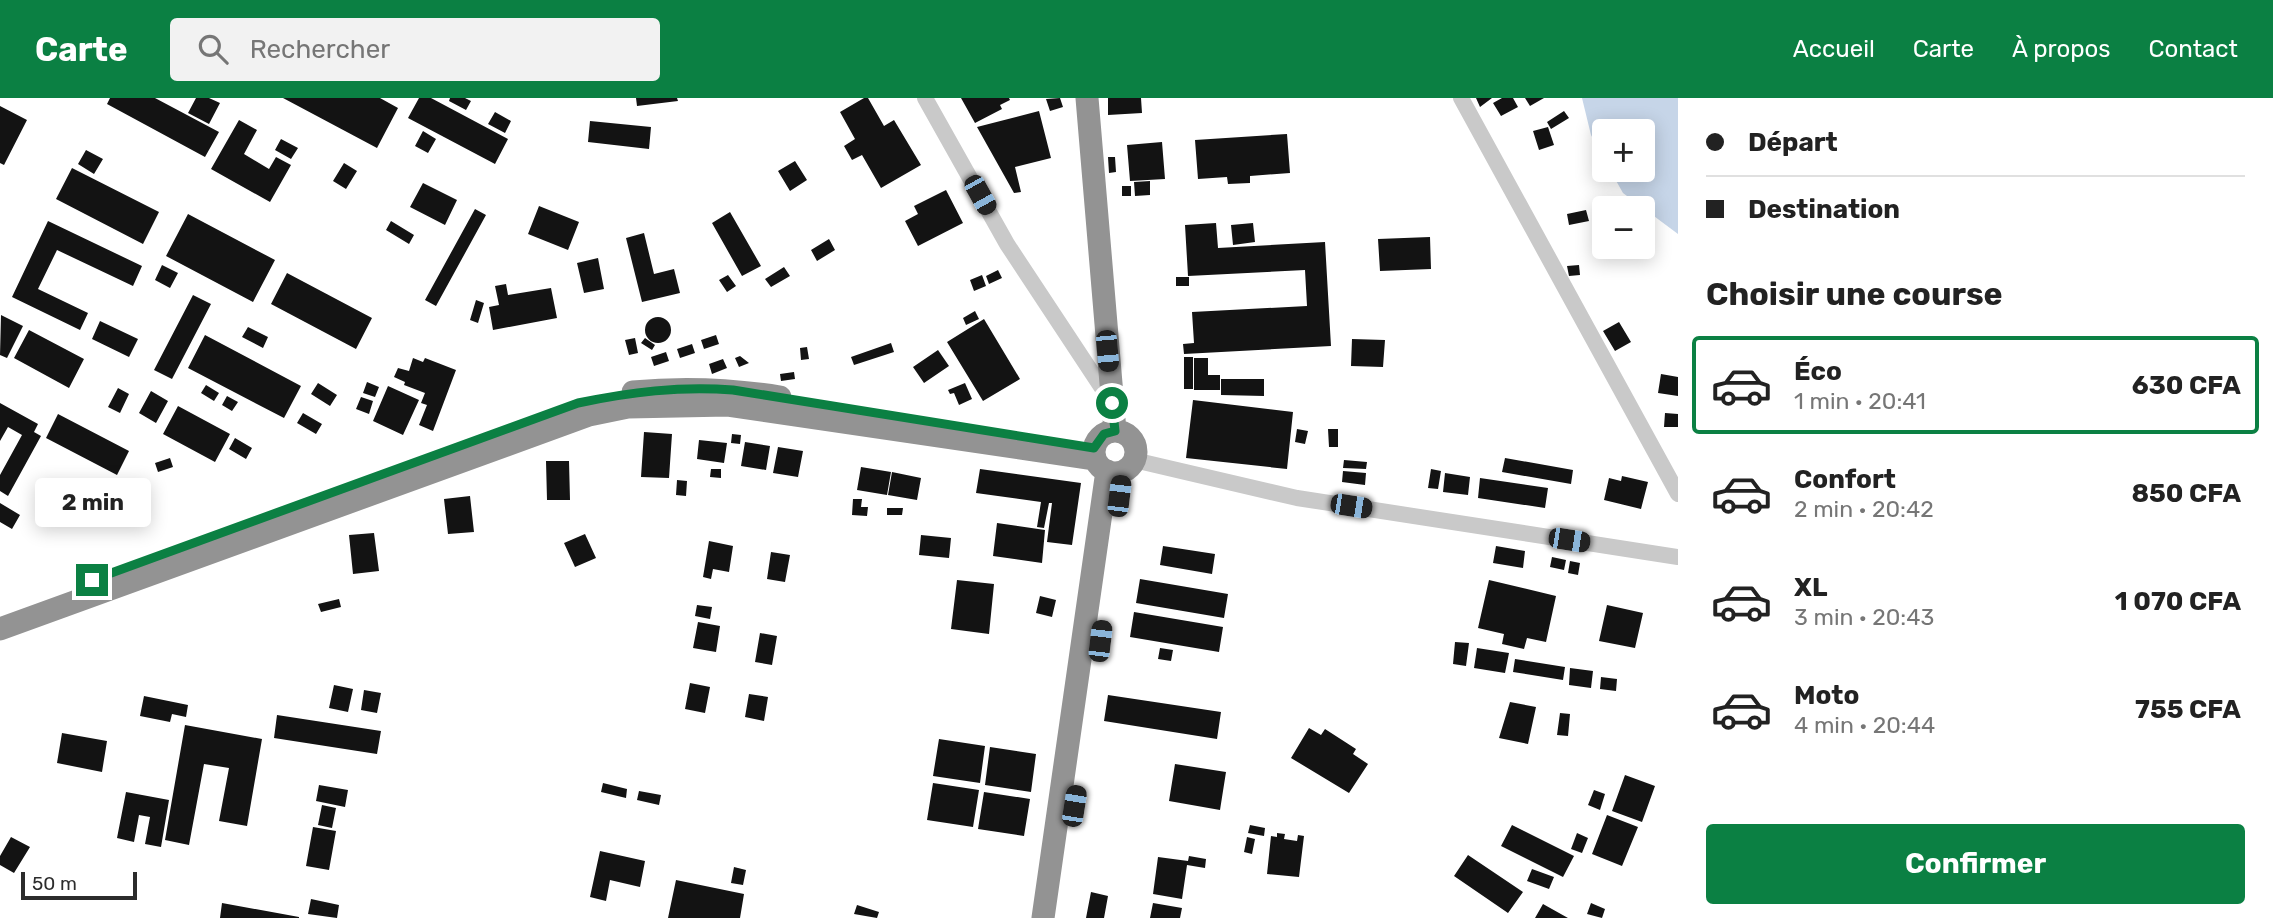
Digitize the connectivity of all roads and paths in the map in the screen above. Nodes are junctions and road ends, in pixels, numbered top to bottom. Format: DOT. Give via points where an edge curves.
graph roads {
  1 [pos="925,98"];
  2 [pos="1087,98"];
  3 [pos="1461,98"];
  4 [pos="1112,403"];
  5 [pos="1115,431"];
  6 [pos="1110,462"];
  7 [pos="1678,494"];
  8 [pos="1678,557"];
  9 [pos="68,596"];
  10 [pos="0,613"];
  11 [pos="0,629"];
  12 [pos="1043,918"];
  13 [pos="1057,918"];
  1 -- 4 [label="street" via="1007,244"];
  2 -- 4 [label="highway"];
  3 -- 7 [label="street"];
  4 -- 5 [label="highway"];
  5 -- 6 [label="highway" via="1104,434"];
  5 -- 6 [label="highway" via="1132,440"];
  6 -- 8 [label="street" via="1297,498"];
  6 -- 9 [label="highway" via="733,390 686,387 631,392 578,403"];
  6 -- 12 [label="highway"];
  6 -- 13 [label="highway"];
  9 -- 10 [label="highway"];
  9 -- 11 [label="highway"];
}
